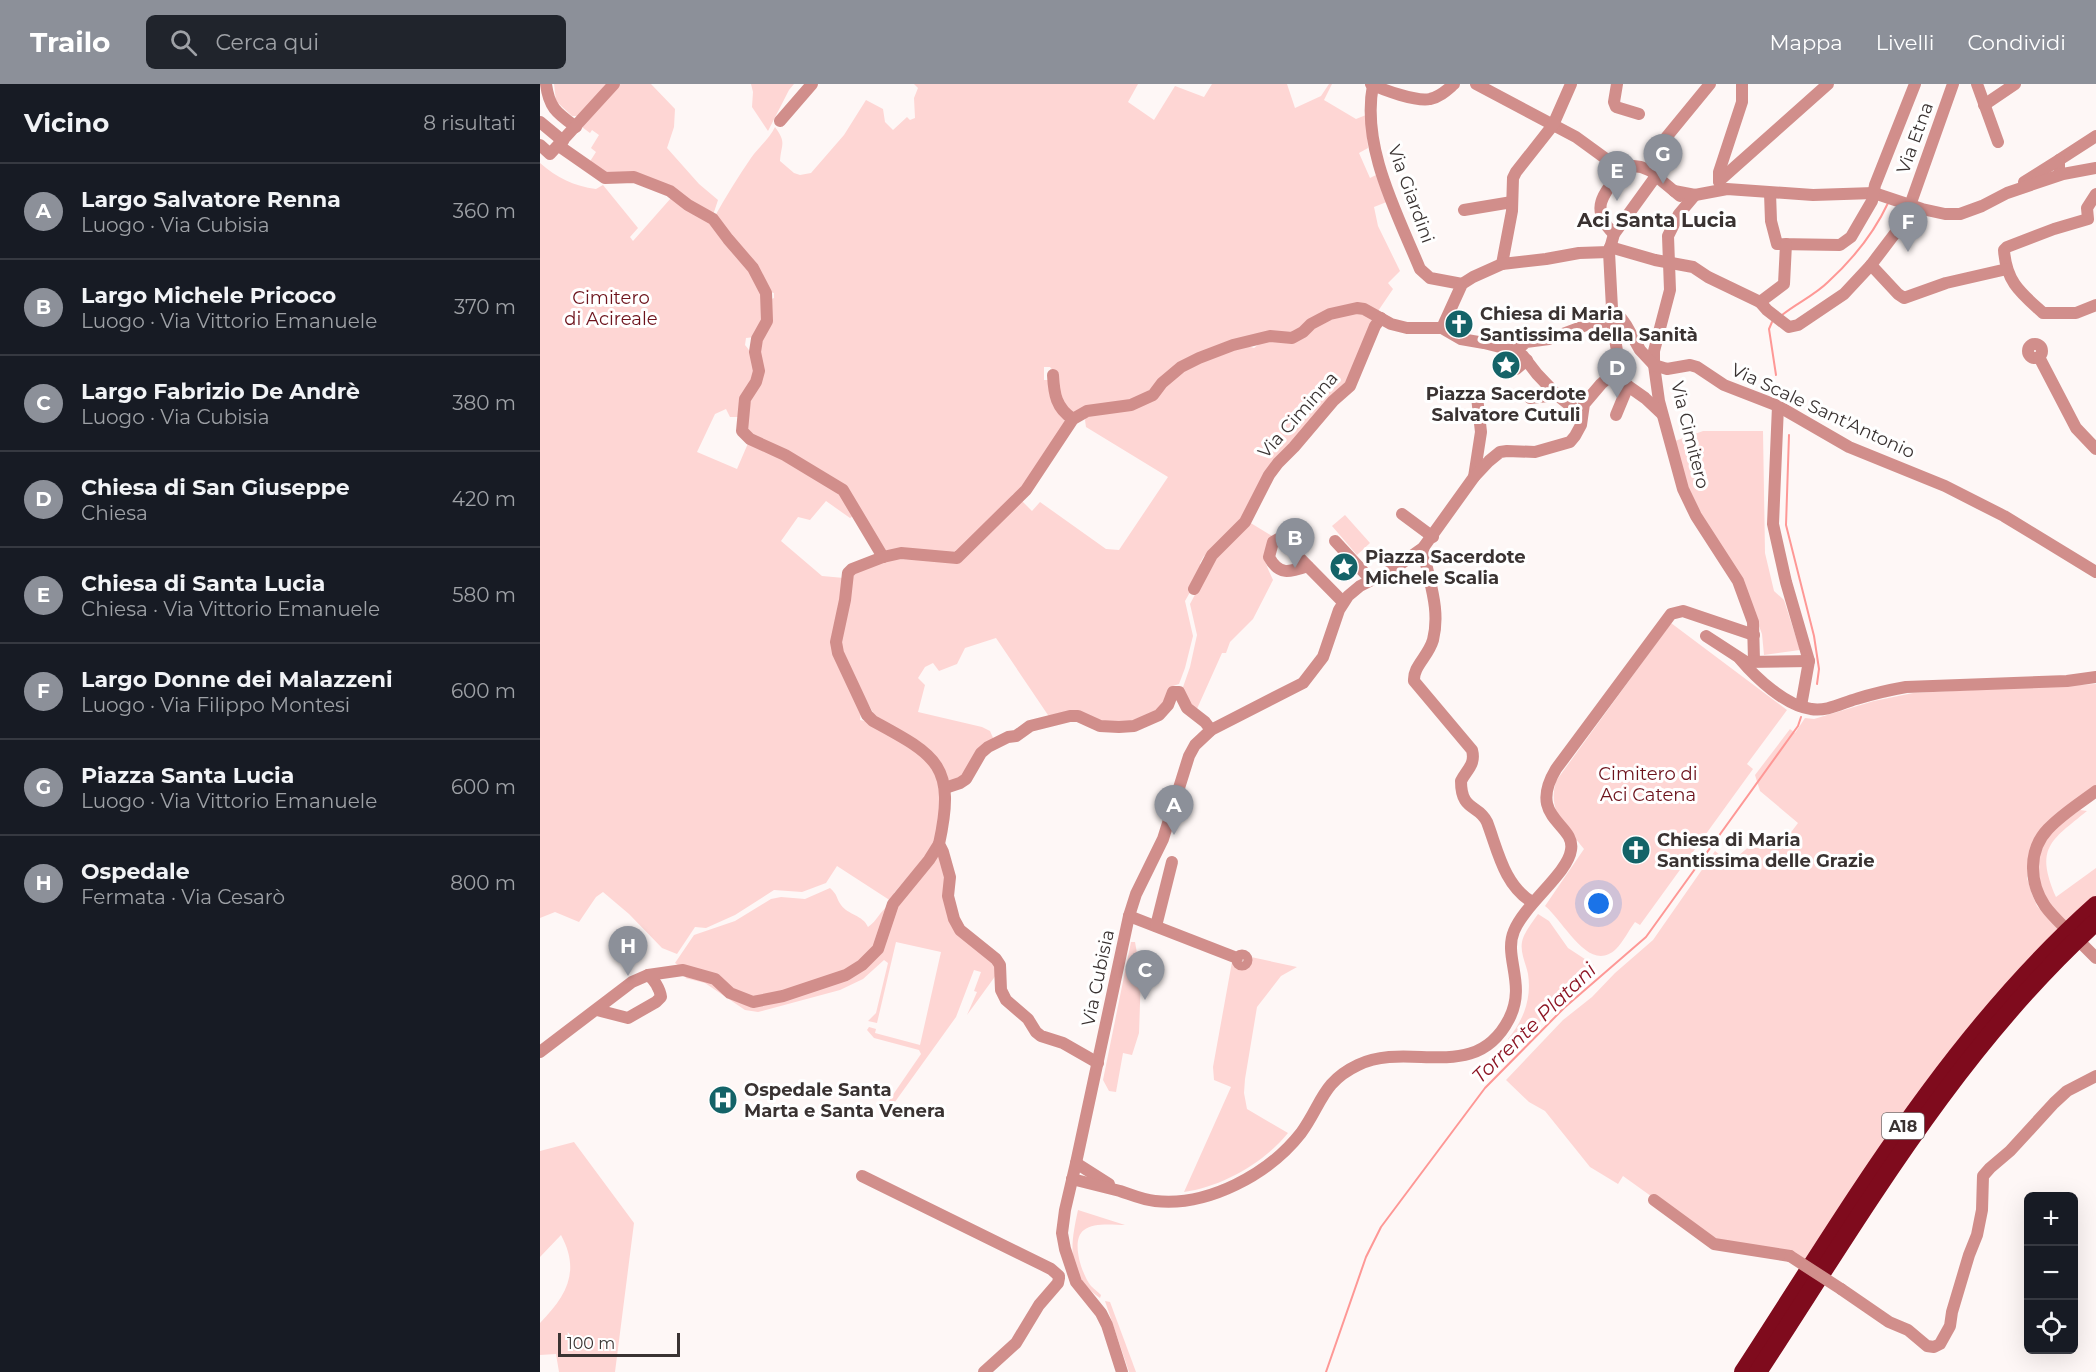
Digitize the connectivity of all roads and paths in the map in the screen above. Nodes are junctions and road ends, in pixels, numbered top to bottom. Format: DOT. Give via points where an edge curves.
graph roads {
  1 [pos="546,84"];
  2 [pos="614,84"];
  3 [pos="812,84"];
  4 [pos="1454,84"];
  5 [pos="1476,84"];
  6 [pos="1571,84"];
  7 [pos="1617,84"];
  8 [pos="1710,84"];
  9 [pos="1742,84"];
  10 [pos="1827,84"];
  11 [pos="1915,84"];
  12 [pos="1953,84"];
  13 [pos="1977,84"];
  14 [pos="2016,84"];
  15 [pos="1372,85"];
  16 [pos="544,100"];
  17 [pos="1984,105"];
  18 [pos="1639,114"];
  19 [pos="780,121"];
  20 [pos="540,122"];
  21 [pos="1553,125"];
  22 [pos="576,127"];
  23 [pos="2096,136"];
  24 [pos="1998,142"];
  25 [pos="561,144"];
  26 [pos="540,145"];
  27 [pos="1655,151"];
  28 [pos="2059,160"];
  29 [pos="1629,165"];
  30 [pos="2096,168"];
  31 [pos="1653,174"];
  32 [pos="2063,174"];
  33 [pos="1718,185"];
  34 [pos="1674,191"];
  35 [pos="1770,193"];
  36 [pos="1874,193"];
  37 [pos="2007,193"];
  38 [pos="2096,194"];
  39 [pos="1695,195"];
  40 [pos="1512,202"];
  41 [pos="1910,205"];
  42 [pos="1683,208"];
  43 [pos="1464,210"];
  44 [pos="1611,244"];
  45 [pos="1786,244"];
  46 [pos="1669,263"];
  47 [pos="1502,264"];
  48 [pos="1871,264"];
  49 [pos="2007,268"];
  50 [pos="1462,284"];
  51 [pos="1760,303"];
  52 [pos="2096,305"];
  53 [pos="1380,318"];
  54 [pos="1613,318"];
  55 [pos="1442,328"];
  56 [pos="1516,351"];
  57 [pos="2039,357"];
  58 [pos="1527,360"];
  59 [pos="1654,365"];
  60 [pos="1509,367"];
  61 [pos="1617,370"];
  62 [pos="1053,375"];
  63 [pos="1628,386"];
  64 [pos="1557,394"];
  65 [pos="1477,397"];
  66 [pos="1530,398"];
  67 [pos="1778,406"];
  68 [pos="1663,414"];
  69 [pos="1582,415"];
  70 [pos="1616,415"];
  71 [pos="1073,420"];
  72 [pos="2096,449"];
  73 [pos="1474,477"];
  74 [pos="1402,514"];
  75 [pos="1432,537"];
  76 [pos="1335,541"];
  77 [pos="1423,548"];
  78 [pos="882,557"];
  79 [pos="1308,566"];
  80 [pos="2096,572"];
  81 [pos="1371,580"];
  82 [pos="1194,589"];
  83 [pos="1343,602"];
  84 [pos="1754,635"];
  85 [pos="1706,636"];
  86 [pos="1740,659"];
  87 [pos="1754,661"];
  88 [pos="1809,661"];
  89 [pos="2096,677"];
  90 [pos="1801,706"];
  91 [pos="1211,730"];
  92 [pos="945,788"];
  93 [pos="2096,791"];
  94 [pos="939,844"];
  95 [pos="1172,862"];
  96 [pos="1532,902"];
  97 [pos="2096,905"];
  98 [pos="1129,916"];
  99 [pos="2096,922"];
  100 [pos="1156,926"];
  101 [pos="2063,927"];
  102 [pos="2084,946"];
  103 [pos="1237,958"];
  104 [pos="2096,958"];
  105 [pos="648,975"];
  106 [pos="597,1010"];
  107 [pos="540,1052"];
  108 [pos="1098,1063"];
  109 [pos="2096,1076"];
  110 [pos="1076,1163"];
  111 [pos="862,1176"];
  112 [pos="1072,1179"];
  113 [pos="1123,1192"];
  114 [pos="1654,1200"];
  115 [pos="1063,1276"];
  116 [pos="984,1372"];
  117 [pos="1122,1372"];
  118 [pos="1743,1372"];
  119 [pos="1758,1372"];
  1 -- 16 [label="street"];
  2 -- 22 [label="street"];
  3 -- 19 [label="street"];
  4 -- 15 [label="street" via="1428,100"];
  5 -- 21 [label="street"];
  6 -- 21 [label="street"];
  7 -- 18 [label="street" via="1616,107"];
  8 -- 27 [label="street"];
  9 -- 33 [label="street" via="1742,102"];
  10 -- 33 [label="street"];
  11 -- 36 [label="street"];
  12 -- 41 [label="street, Via Etna"];
  13 -- 17 [label="street"];
  14 -- 17 [label="street"];
  15 -- 50 [label="street, Via Giardini" via="1369,103 1377,160 1420,269 1431,278"];
  16 -- 22 [label="street"];
  17 -- 24 [label="street"];
  20 -- 25 [label="street"];
  21 -- 29 [label="street" via="1609,161"];
  21 -- 40 [label="street" via="1516,172"];
  22 -- 25 [label="street"];
  23 -- 28 [label="street"];
  25 -- 26 [label="street" via="549,154"];
  25 -- 78 [label="street" via="605,178 634,177 670,191 713,219 753,268 766,293 767,321 757,339 759,371 745,399 742,431 843,490"];
  27 -- 29 [label="street"];
  27 -- 31 [label="street"];
  28 -- 32 [label="street"];
  28 -- 37 [label="street"];
  29 -- 31 [label="street"];
  29 -- 44 [label="street" via="1600,203 1599,211"];
  30 -- 32 [label="street"];
  31 -- 34 [label="street"];
  31 -- 44 [label="street"];
  32 -- 37 [label="street"];
  33 -- 35 [label="street"];
  33 -- 39 [label="street"];
  34 -- 39 [label="street"];
  34 -- 42 [label="street" via="1682,198"];
  35 -- 36 [label="street"];
  35 -- 45 [label="street" via="1777,244"];
  36 -- 41 [label="street"];
  36 -- 45 [label="street" via="1851,237 1840,245"];
  37 -- 41 [label="street" via="1960,214"];
  38 -- 49 [label="street" via="2088,208 2088,219 2007,247"];
  39 -- 42 [label="street, Via Cimitero"];
  40 -- 43 [label="street"];
  40 -- 47 [label="street"];
  41 -- 48 [label="street, Via Etna" via="1896,232"];
  42 -- 46 [label="street, Via Cimitero" via="1668,236"];
  44 -- 46 [label="street"];
  44 -- 47 [label="street" via="1546,260"];
  44 -- 54 [label="street"];
  45 -- 51 [label="street" via="1784,284"];
  46 -- 51 [label="street" via="1693,267"];
  46 -- 59 [label="street, Via Cimitero" via="1670,290"];
  47 -- 50 [label="street"];
  48 -- 49 [label="street" via="1904,298"];
  48 -- 51 [label="street, Via Etna" via="1835,302 1798,325 1789,327"];
  49 -- 52 [label="street" via="2013,284 2043,313 2076,313"];
  50 -- 55 [label="street"];
  53 -- 55 [label="street" via="1407,328"];
  53 -- 71 [label="street" via="1356,308 1330,314 1292,338 1270,336 1233,345 1181,367 1153,395 1131,405 1087,411"];
  53 -- 82 [label="street, Via Ciminna" via="1350,386 1278,463 1245,522 1212,555"];
  54 -- 56 [label="street" via="1549,339 1526,342"];
  54 -- 59 [label="street" via="1621,318"];
  54 -- 61 [label="street"];
  55 -- 56 [label="street" via="1461,339"];
  56 -- 58 [label="street"];
  57 -- 72 [label="street" via="2076,428"];
  58 -- 60 [label="street" via="1516,369"];
  58 -- 64 [label="street"];
  59 -- 67 [label="street, Via Scale Sant'Antonio" via="1667,369 1690,365 1724,385"];
  59 -- 68 [label="street, Via Cimitero"];
  61 -- 63 [label="street"];
  61 -- 69 [label="street" via="1589,397"];
  62 -- 71 [label="street" via="1054,396"];
  63 -- 68 [label="street"];
  63 -- 70 [label="street"];
  64 -- 66 [label="street"];
  64 -- 69 [label="street"];
  65 -- 73 [label="street" via="1481,432"];
  67 -- 80 [label="street, Via Scale Sant'Antonio" via="1849,447 1945,486 2004,516"];
  67 -- 88 [label="street" via="1773,524"];
  68 -- 84 [label="street, Via Cimitero" via="1688,501 1738,581"];
  69 -- 73 [label="street" via="1581,425 1570,442 1535,452 1500,452"];
  71 -- 78 [label="street" via="1026,490 957,558 901,553"];
  73 -- 75 [label="street"];
  74 -- 75 [label="street"];
  75 -- 77 [label="street"];
  76 -- 81 [label="street"];
  77 -- 81 [label="street"];
  77 -- 96 [label="street" via="1437,615 1433,640 1414,681 1472,750 1472,765 1461,782 1462,796 1483,816 1507,874 1523,897"];
  78 -- 92 [label="street" via="848,573 836,642 838,653 867,715 920,748 936,765"];
  79 -- 83 [label="street"];
  81 -- 83 [label="street"];
  83 -- 91 [label="street" via="1323,657 1303,683"];
  84 -- 87 [label="street, Via Cimitero"];
  84 -- 96 [label="street" via="1683,611 1666,619 1550,780 1547,805 1572,848 1566,862"];
  85 -- 86 [label="street"];
  86 -- 87 [label="street"];
  86 -- 90 [label="street" via="1755,677"];
  87 -- 88 [label="street"];
  88 -- 90 [label="street"];
  89 -- 90 [label="street" via="1906,687 1823,709"];
  91 -- 92 [label="street" via="1187,708 1179,692 1173,692 1159,715 1134,726 1100,726 1078,716 1030,726 988,747 966,779"];
  91 -- 98 [label="street, Via Cubisia" via="1189,756 1163,839"];
  92 -- 94 [label="street"];
  93 -- 101 [label="street" via="2047,830 2035,854 2033,878 2037,893"];
  94 -- 105 [label="street" via="893,904 878,950 846,975 753,1002 730,993 715,979 682,970"];
  94 -- 108 [label="street" via="950,877 948,896 954,919 960,930 1000,965 1001,990 1006,1000 1041,1036 1064,1043"];
  95 -- 100 [label="street"];
  96 -- 113 [label="street" via="1520,919 1511,944 1517,986 1514,1008 1506,1026 1484,1047 1459,1058 1383,1057 1348,1070 1328,1086 1288,1147 1249,1179 1184,1202 1154,1201"];
  97 -- 118 [label="highway, A18" via="2020,980 1936,1080"];
  98 -- 100 [label="street"];
  98 -- 108 [label="street, Via Cubisia"];
  99 -- 119 [label="highway, A18" via="2016,1003 1947,1088"];
  100 -- 103 [label="street"];
  102 -- 104 [label="street"];
  105 -- 106 [label="street"];
  105 -- 106 [label="street" via="660,993 656,1002 628,1018"];
  106 -- 107 [label="street"];
  108 -- 110 [label="street, Via Cubisia"];
  109 -- 114 [label="street, bridge" via="2067,1091 1983,1176 1977,1235 1950,1326 1934,1347 1790,1256 1714,1244"];
  110 -- 112 [label="street, Via Cubisia"];
  110 -- 113 [label="street"];
  111 -- 115 [label="street"];
  112 -- 113 [label="street"];
  112 -- 115 [label="street, Via Cubisia" via="1062,1233"];
  115 -- 116 [label="street" via="1016,1343"];
  115 -- 117 [label="street" via="1101,1313"];
}
